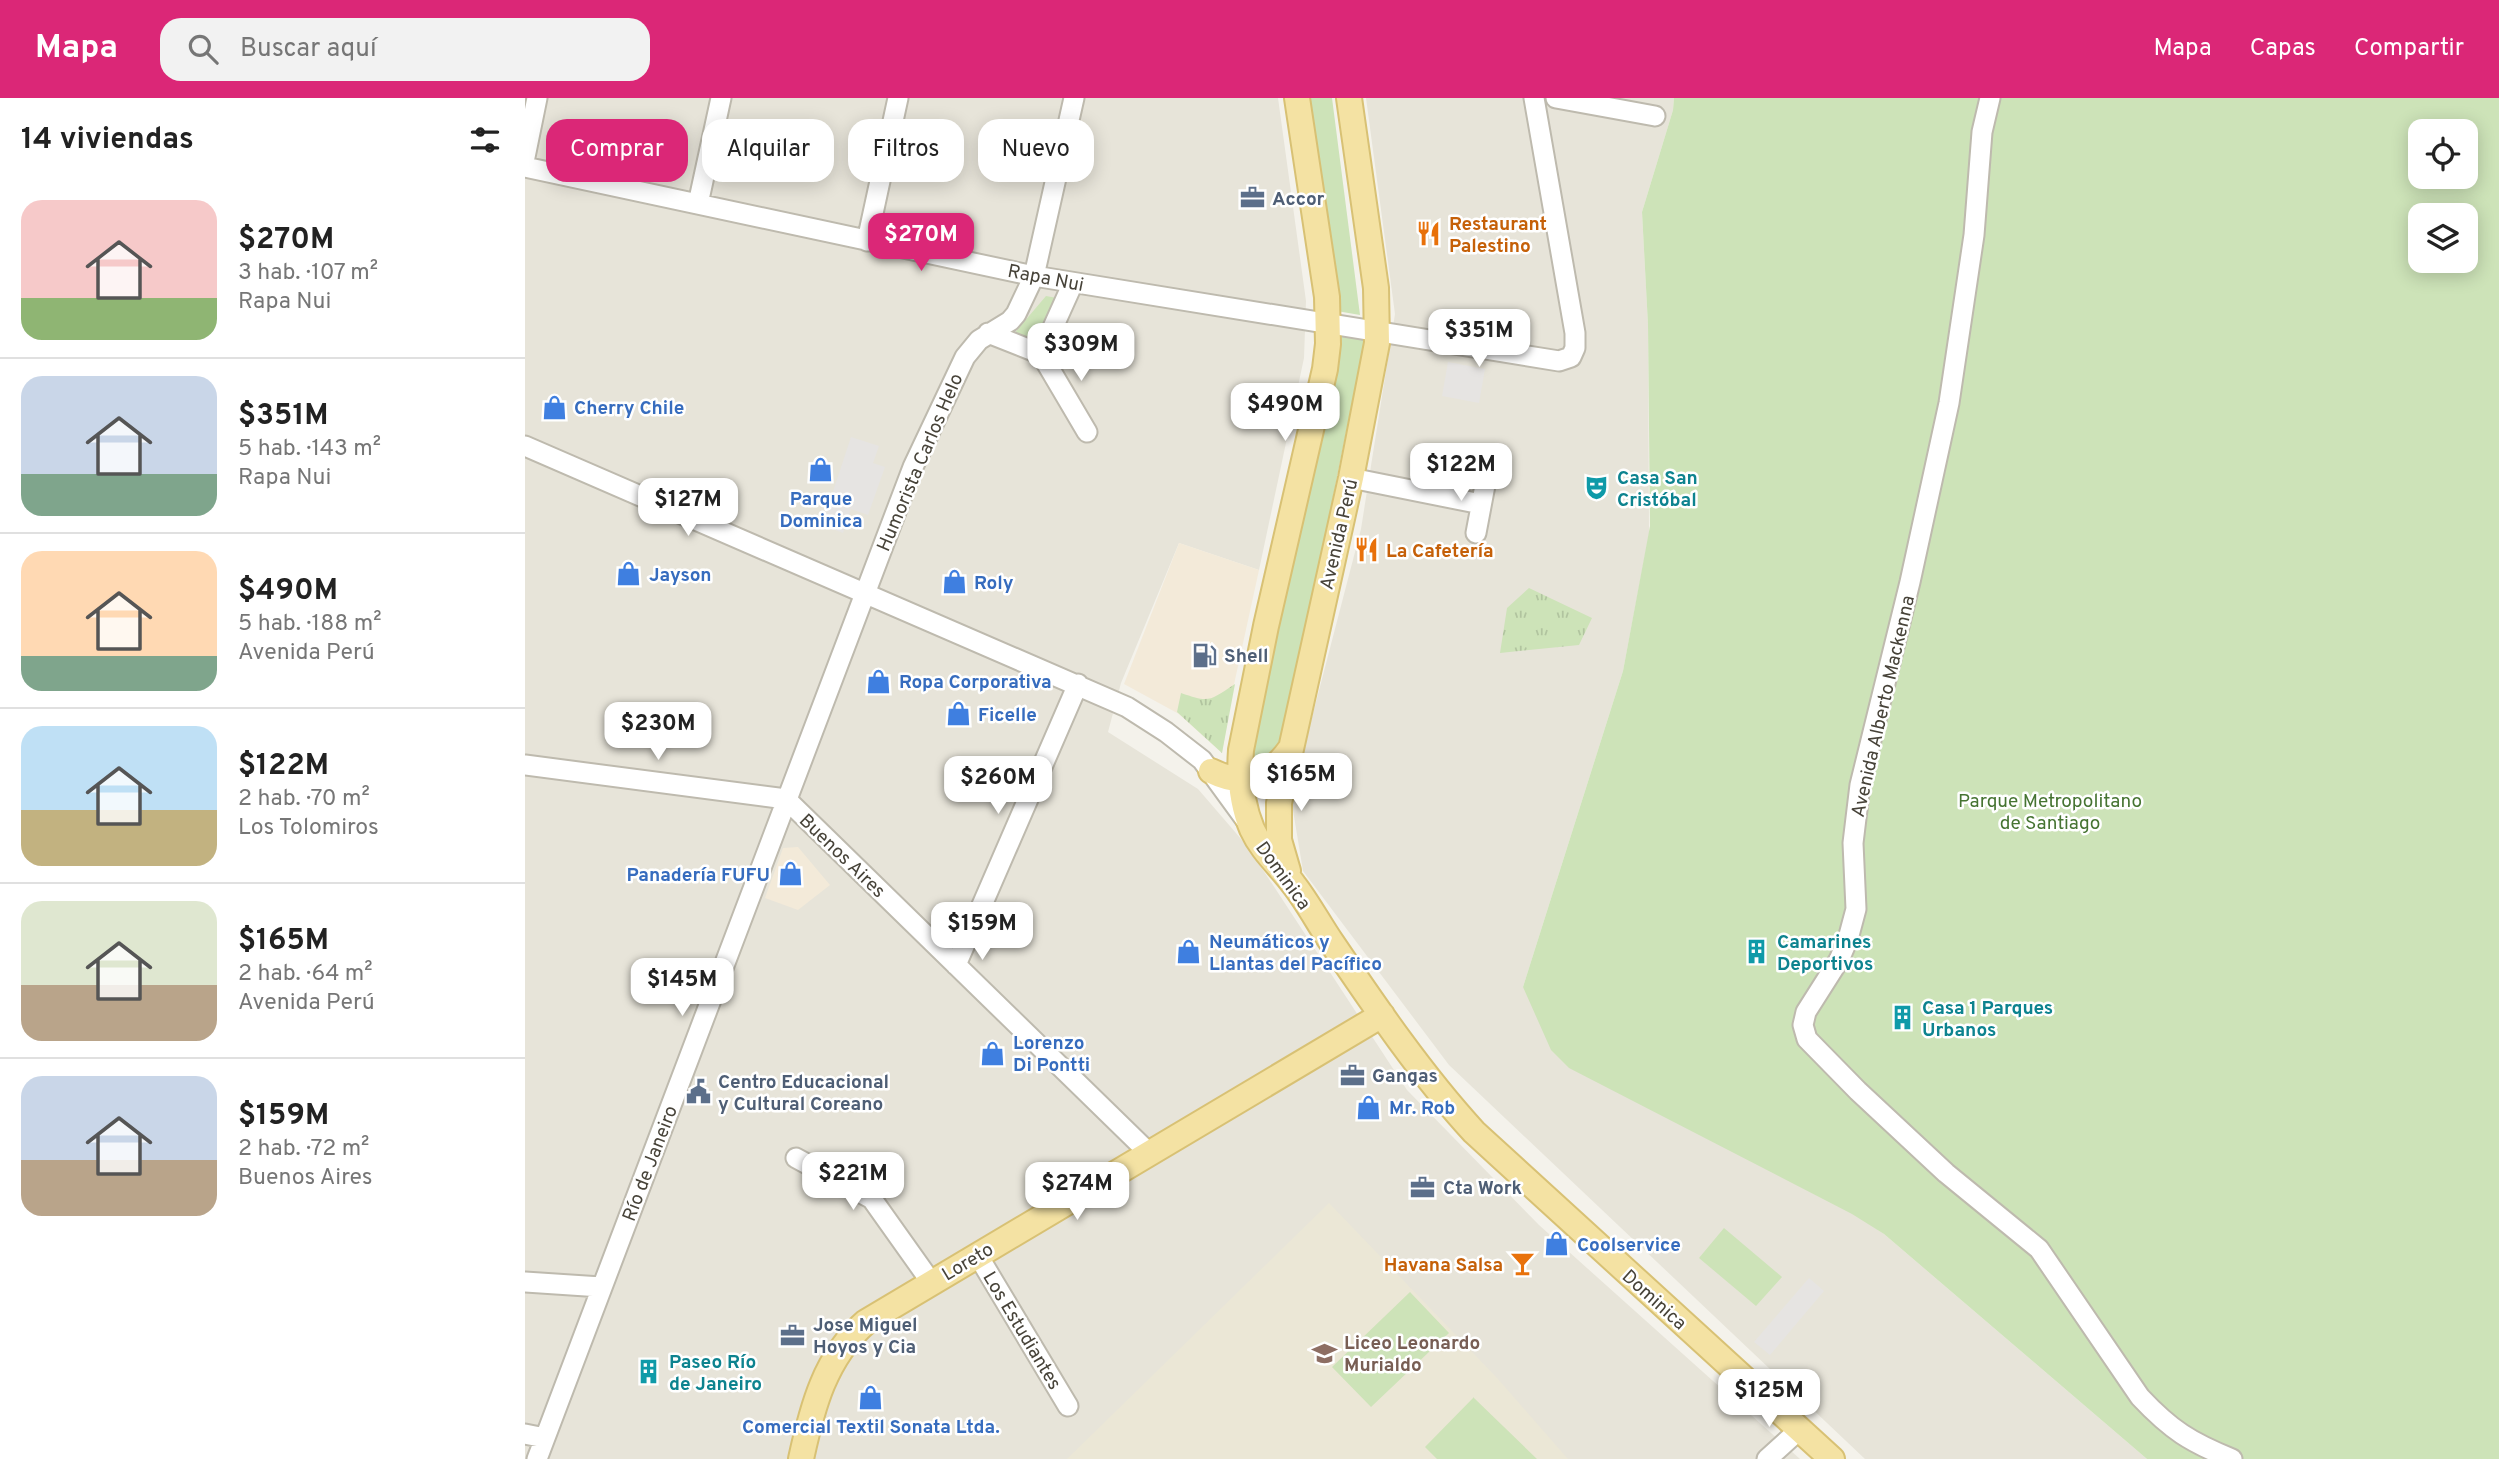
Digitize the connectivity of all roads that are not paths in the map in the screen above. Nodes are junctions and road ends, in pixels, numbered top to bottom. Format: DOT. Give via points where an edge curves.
graph roads {
  1 [pos="537,98"];
  2 [pos="722,98"];
  3 [pos="898,98"];
  4 [pos="1074,98"];
  5 [pos="1297,98"];
  6 [pos="1349,98"];
  7 [pos="1534,98"];
  8 [pos="1556,98"];
  9 [pos="1990,98"];
  10 [pos="1655,116"];
  11 [pos="525,157"];
  12 [pos="525,167"];
  13 [pos="698,204"];
  14 [pos="867,241"];
  15 [pos="1034,276"];
  16 [pos="1073,283"];
  17 [pos="1328,324"];
  18 [pos="1378,331"];
  19 [pos="988,333"];
  20 [pos="1041,354"];
  21 [pos="1087,432"];
  22 [pos="525,446"];
  23 [pos="1351,478"];
  24 [pos="1486,480"];
  25 [pos="1481,504"];
  26 [pos="1476,533"];
  27 [pos="867,593"];
  28 [pos="1078,684"];
  29 [pos="1292,746"];
  30 [pos="525,765"];
  31 [pos="1211,771"];
  32 [pos="1241,780"];
  33 [pos="786,799"];
  34 [pos="1253,830"];
  35 [pos="1294,884"];
  36 [pos="956,965"];
  37 [pos="1382,1015"];
  38 [pos="1149,1153"];
  39 [pos="796,1158"];
  40 [pos="978,1254"];
  41 [pos="525,1282"];
  42 [pos="931,1282"];
  43 [pos="601,1287"];
  44 [pos="1068,1406"];
  45 [pos="1799,1430"];
  46 [pos="525,1434"];
  47 [pos="545,1438"];
  48 [pos="537,1459"];
  49 [pos="801,1459"];
  50 [pos="1767,1459"];
  51 [pos="1832,1459"];
  52 [pos="2232,1459"];
  1 -- 11 [label="street"];
  2 -- 13 [label="street"];
  3 -- 14 [label="street"];
  4 -- 15 [label="street, Humorista Carlos Helo"];
  5 -- 17 [label="main road"];
  6 -- 18 [label="main road, Avenida Perú"];
  7 -- 18 [label="street, Rapa Nui" via="1575,333 1571,357 1559,361"];
  8 -- 10 [label="street"];
  9 -- 52 [label="street, Avenida Alberto Mackenna" via="1948,403 1860,785 1853,843 1856,909 1839,960 1806,1012 1803,1025 1807,1039 1858,1091 1946,1173 2039,1249 2140,1397 2184,1437"];
  12 -- 13 [label="street, Rapa Nui"];
  13 -- 14 [label="street, Rapa Nui"];
  14 -- 15 [label="street, Rapa Nui"];
  15 -- 16 [label="street, Rapa Nui"];
  15 -- 19 [label="street, Humorista Carlos Helo" via="1016,314"];
  16 -- 17 [label="street, Rapa Nui"];
  16 -- 20 [label="street"];
  17 -- 18 [label="street, Rapa Nui"];
  17 -- 32 [label="main road" via="1325,369 1241,750"];
  18 -- 23 [label="main road, Avenida Perú"];
  19 -- 20 [label="street"];
  19 -- 27 [label="street, Humorista Carlos Helo" via="959,366 913,467"];
  20 -- 21 [label="street"];
  22 -- 27 [label="street, Dominica"];
  23 -- 25 [label="street"];
  23 -- 29 [label="main road, Avenida Perú"];
  24 -- 25 [label="street"];
  25 -- 26 [label="street"];
  27 -- 28 [label="street, Dominica"];
  27 -- 33 [label="street, Río de Janeiro"];
  28 -- 31 [label="street, Dominica" via="1150,721"];
  28 -- 36 [label="street"];
  29 -- 32 [label="main road" via="1268,772"];
  29 -- 35 [label="main road, Avenida Perú" via="1277,816 1281,851"];
  30 -- 33 [label="street, Buenos Aires"];
  31 -- 32 [label="main road"];
  31 -- 34 [label="street, Dominica"];
  32 -- 34 [label="main road"];
  33 -- 36 [label="street, Buenos Aires"];
  33 -- 43 [label="street, Río de Janeiro"];
  34 -- 35 [label="main road, Dominica"];
  35 -- 37 [label="main road, Dominica"];
  36 -- 38 [label="street, Buenos Aires"];
  37 -- 38 [label="main road, Loreto"];
  37 -- 45 [label="main road, Dominica" via="1431,1083 1481,1139"];
  38 -- 40 [label="main road, Loreto"];
  39 -- 42 [label="street" via="872,1199"];
  40 -- 42 [label="main road, Loreto"];
  40 -- 44 [label="street, Los Estudiantes"];
  41 -- 43 [label="street"];
  42 -- 49 [label="main road, Loreto" via="866,1322 843,1345 823,1380"];
  43 -- 47 [label="street, Río de Janeiro"];
  45 -- 50 [label="street"];
  45 -- 51 [label="main road, Dominica"];
  46 -- 47 [label="street"];
  47 -- 48 [label="street, Río de Janeiro"];
}
